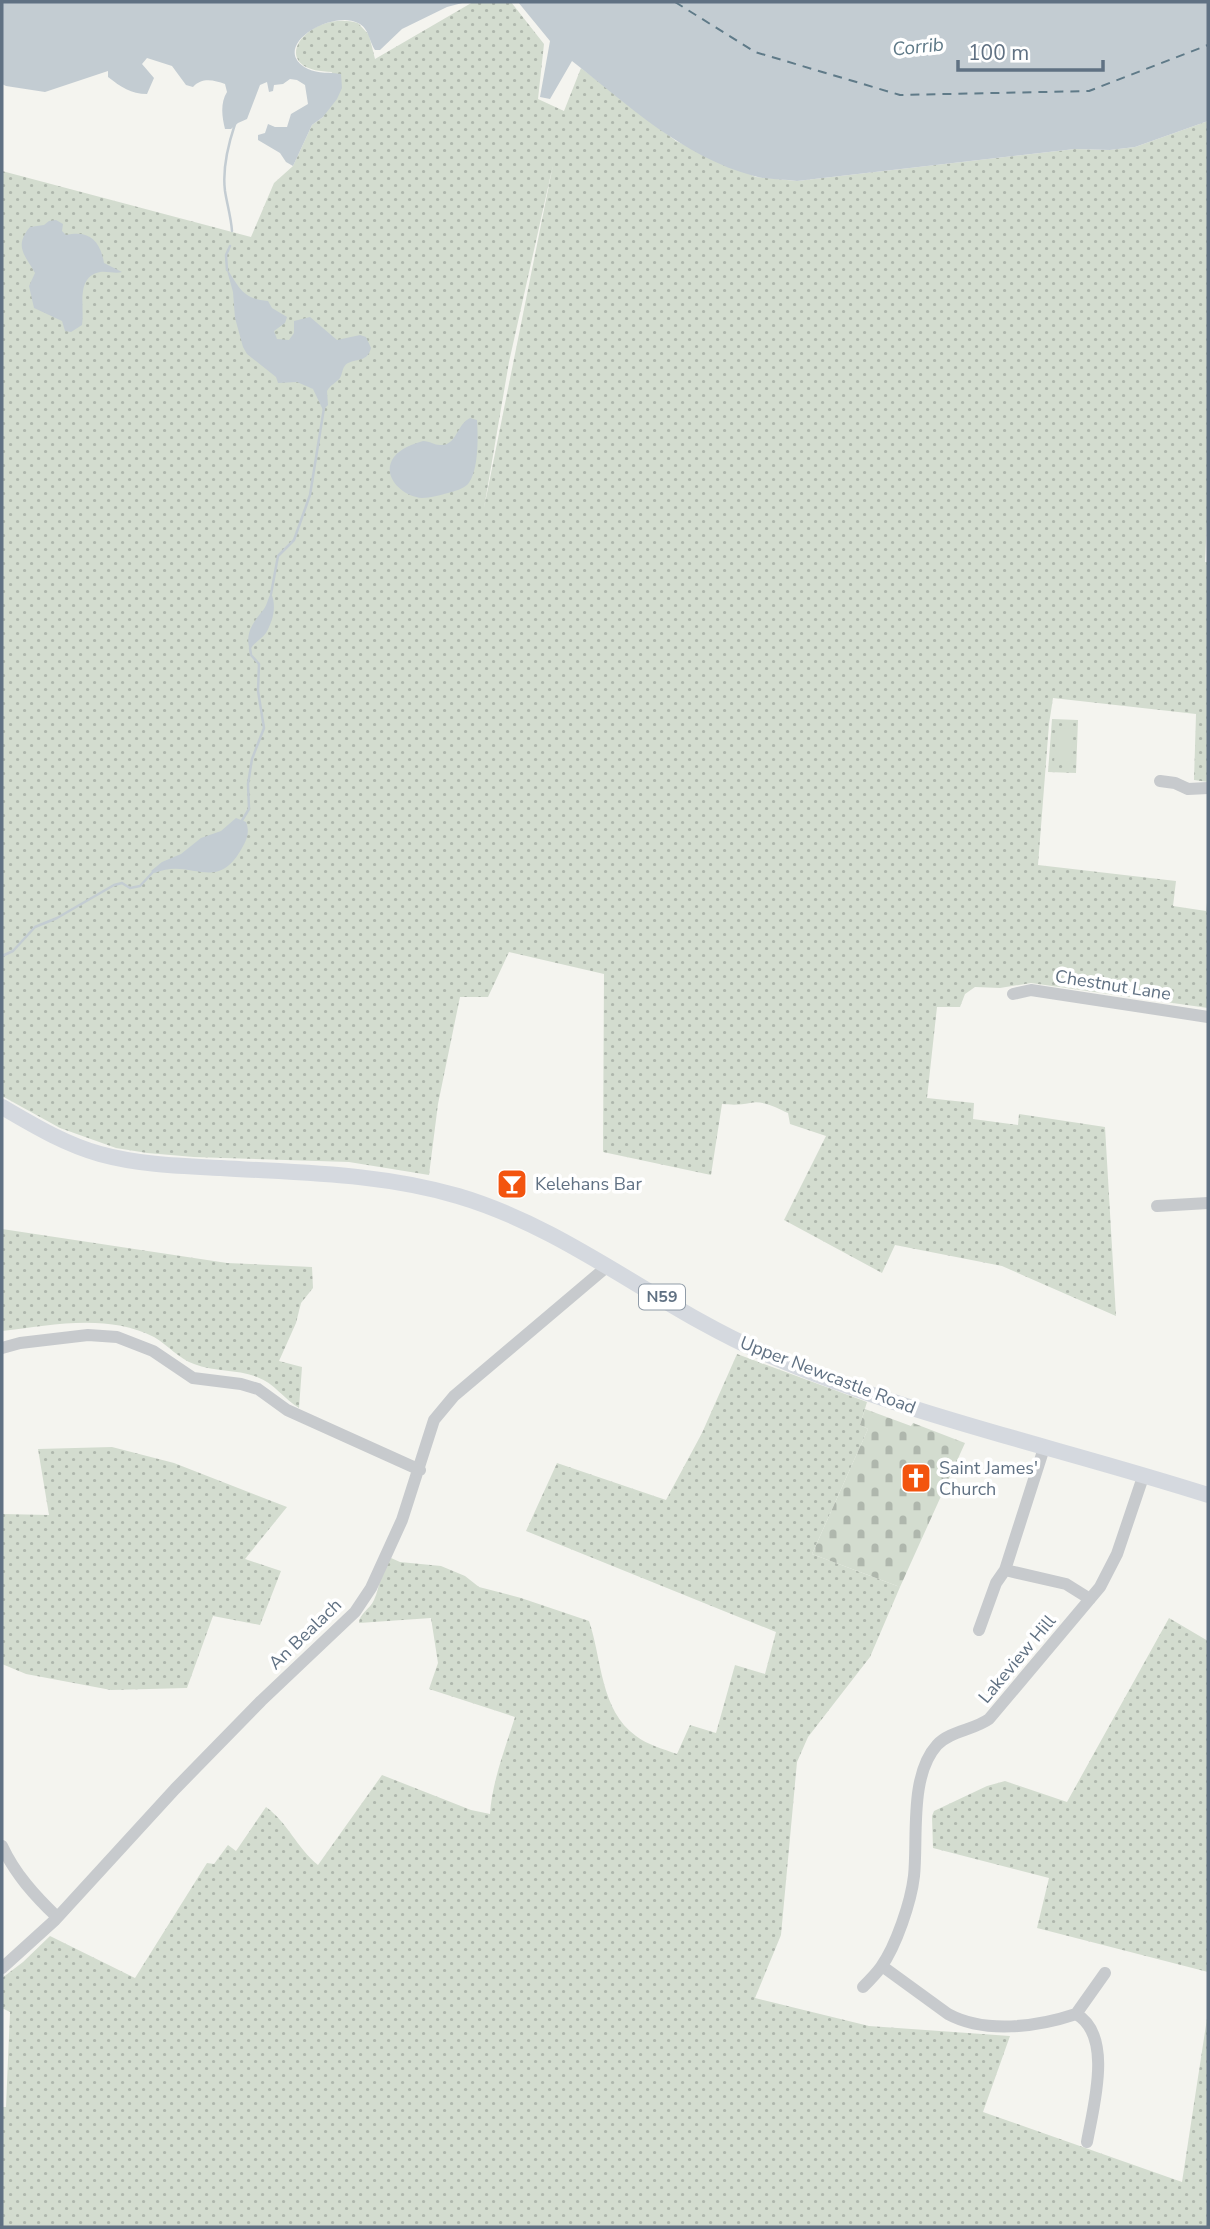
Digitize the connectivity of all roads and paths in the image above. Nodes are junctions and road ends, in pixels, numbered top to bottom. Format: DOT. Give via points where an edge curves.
graph roads {
  1 [pos="1160,781"];
  2 [pos="1208,789"];
  3 [pos="1013,994"];
  4 [pos="1208,1017"];
  5 [pos="2,1107"];
  6 [pos="1208,1203"];
  7 [pos="1157,1206"];
  8 [pos="606,1264"];
  9 [pos="2,1348"];
  10 [pos="1044,1448"];
  11 [pos="420,1470"];
  12 [pos="1143,1477"];
  13 [pos="1208,1495"];
  14 [pos="1005,1570"];
  15 [pos="1090,1599"];
  16 [pos="979,1630"];
  17 [pos="2,1846"];
  18 [pos="57,1917"];
  19 [pos="882,1966"];
  20 [pos="2,1968"];
  21 [pos="1105,1973"];
  22 [pos="863,1987"];
  23 [pos="1076,2014"];
  24 [pos="1075,2121"];
  25 [pos="1090,2124"];
  26 [pos="1087,2142"];
  1 -- 2 [label="street"];
  3 -- 4 [label="street, Chestnut Lane" via="1031,990"];
  5 -- 8 [label="main road, Upper Newcastle Road / N59" via="83,1149 122,1159 347,1175 465,1198 523,1221"];
  6 -- 7 [label="street"];
  8 -- 10 [label="main road, Upper Newcastle Road / N59" via="763,1353 918,1410"];
  8 -- 11 [label="street, An Bealach" via="445,1405 434,1420"];
  9 -- 11 [label="street" via="89,1335 117,1337 152,1351 193,1378 258,1390 286,1410"];
  10 -- 12 [label="main road, Upper Newcastle Road / N59"];
  10 -- 14 [label="street"];
  11 -- 18 [label="street, An Bealach" via="395,1536 355,1612 147,1817"];
  12 -- 13 [label="main road, Upper Newcastle Road / N59"];
  12 -- 15 [label="street, Lakeview Hill" via="1117,1553"];
  14 -- 15 [label="street" via="1066,1584"];
  14 -- 16 [label="street"];
  15 -- 19 [label="street, Lakeview Hill" via="989,1719 945,1739 933,1750 918,1793 912,1887"];
  17 -- 18 [label="street" via="20,1877"];
  18 -- 20 [label="street, An Bealach"];
  19 -- 22 [label="street, Lakeview Hill"];
  19 -- 23 [label="street" via="942,2010 970,2024 1020,2025"];
  21 -- 23 [label="street"];
  23 -- 25 [label="street" via="1091,2031 1099,2060"];
  24 -- 25 [label="street"];
  25 -- 26 [label="street"];
}
